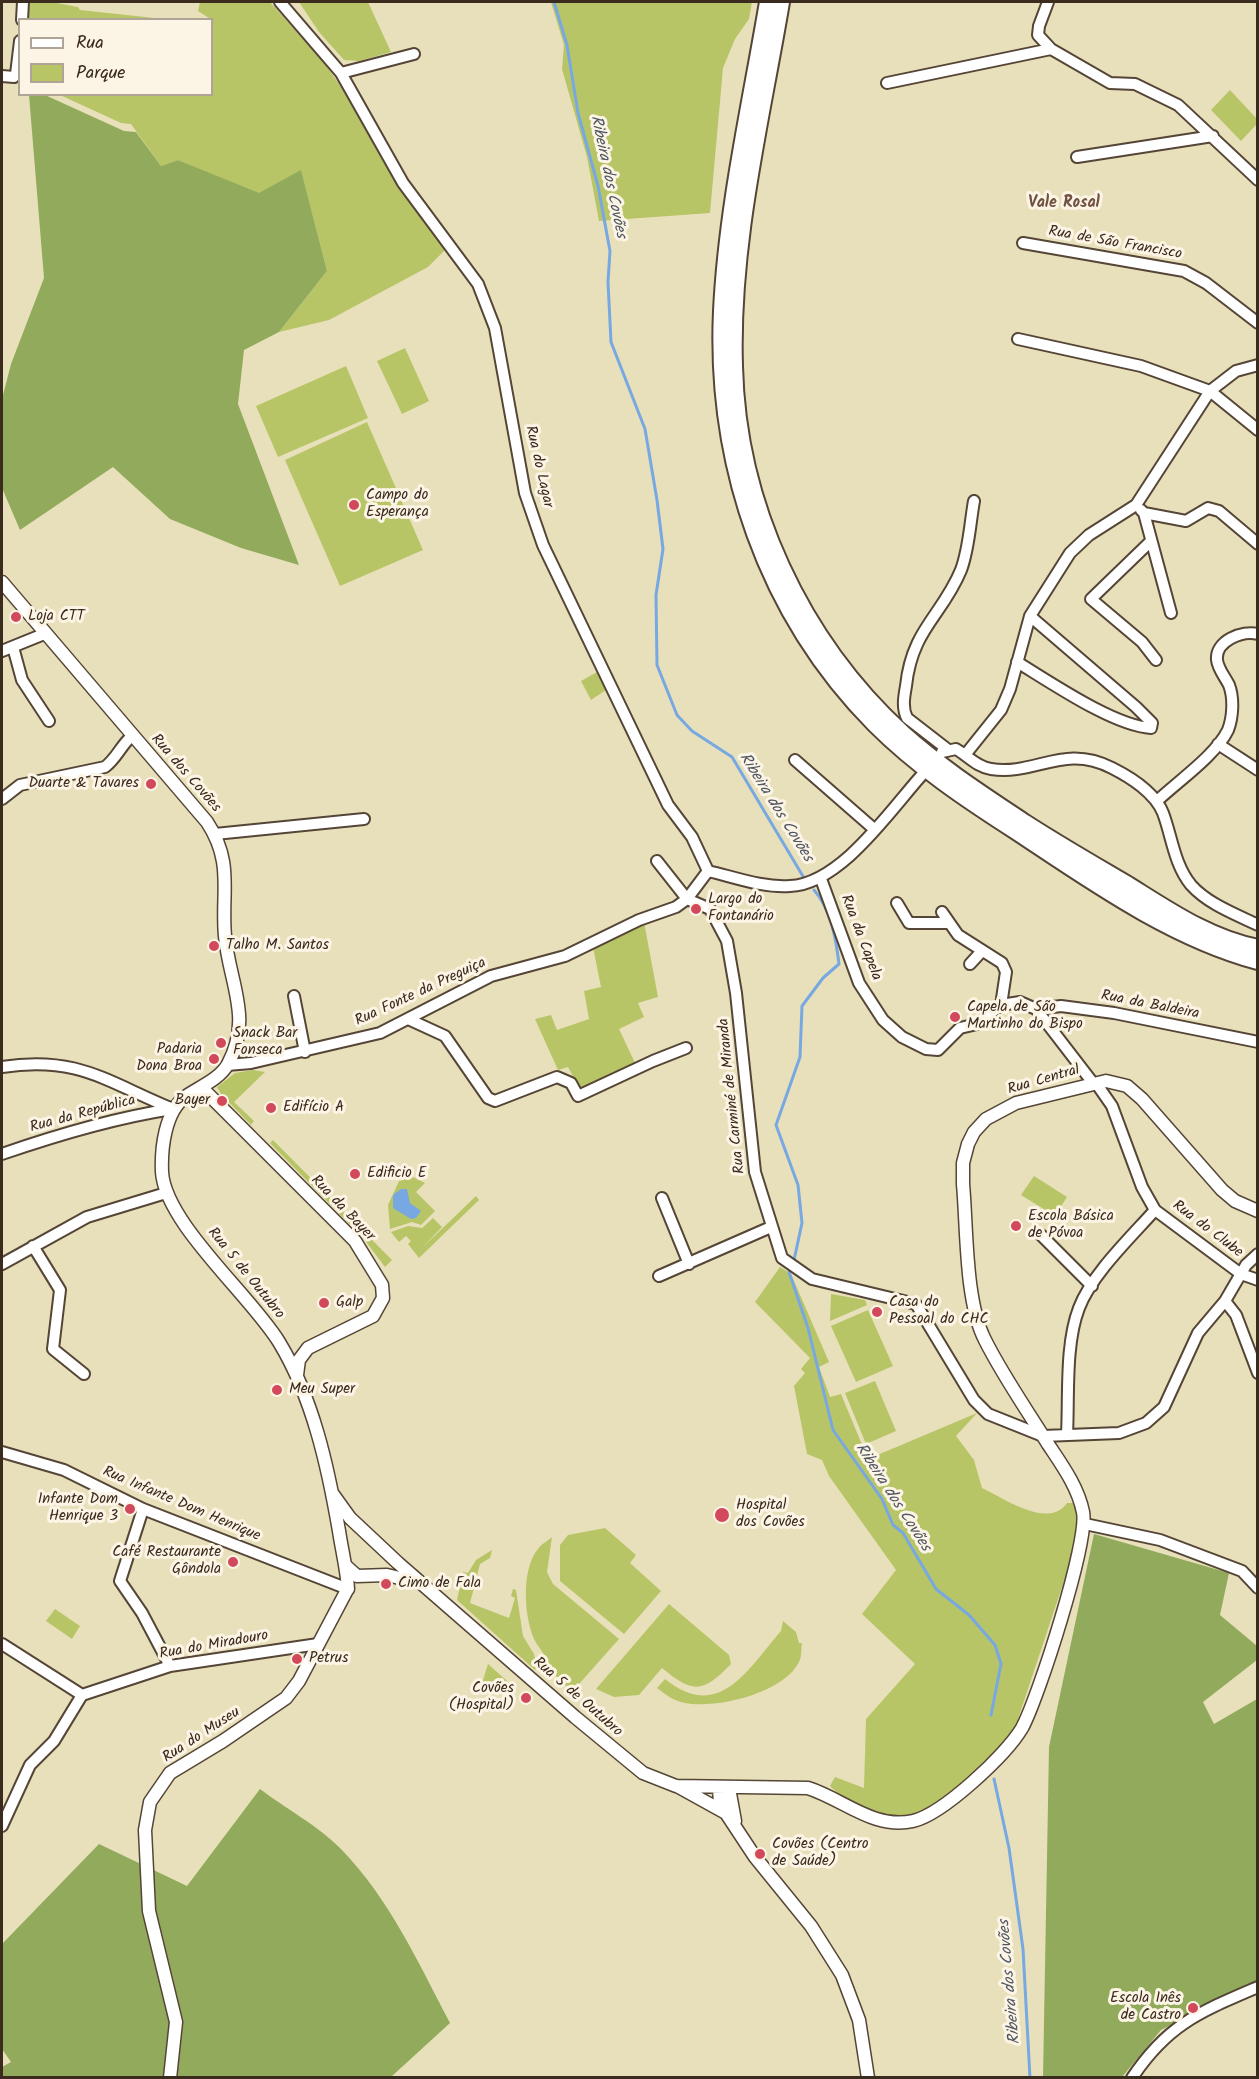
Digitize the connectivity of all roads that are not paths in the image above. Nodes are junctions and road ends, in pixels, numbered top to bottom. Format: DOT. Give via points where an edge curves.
graph roads {
  1 [pos="23,2"];
  2 [pos="280,2"];
  3 [pos="768,2"];
  4 [pos="781,2"];
  5 [pos="1048,2"];
  6 [pos="21,18"];
  7 [pos="771,24"];
  8 [pos="1051,49"];
  9 [pos="18,53"];
  10 [pos="414,54"];
  11 [pos="341,73"];
  12 [pos="2,76"];
  13 [pos="887,83"];
  14 [pos="1213,136"];
  15 [pos="1077,157"];
  16 [pos="1257,180"];
  17 [pos="1023,243"];
  18 [pos="1257,323"];
  19 [pos="1018,339"];
  20 [pos="1257,364"];
  21 [pos="1210,391"];
  22 [pos="1257,430"];
  23 [pos="974,501"];
  24 [pos="1140,509"];
  25 [pos="1151,541"];
  26 [pos="1257,544"];
  27 [pos="2,582"];
  28 [pos="1171,613"];
  29 [pos="1029,616"];
  30 [pos="44,634"];
  31 [pos="1257,634"];
  32 [pos="13,647"];
  33 [pos="2,651"];
  34 [pos="1156,660"];
  35 [pos="1017,662"];
  36 [pos="49,721"];
  37 [pos="132,736"];
  38 [pos="1218,744"];
  39 [pos="965,755"];
  40 [pos="795,760"];
  41 [pos="1257,770"];
  42 [pos="921,776"];
  43 [pos="2,799"];
  44 [pos="1157,801"];
  45 [pos="364,819"];
  46 [pos="874,829"];
  47 [pos="215,834"];
  48 [pos="657,861"];
  49 [pos="708,871"];
  50 [pos="821,879"];
  51 [pos="687,899"];
  52 [pos="897,903"];
  53 [pos="1257,925"];
  54 [pos="1257,948"];
  55 [pos="982,951"];
  56 [pos="1257,961"];
  57 [pos="970,964"];
  58 [pos="1002,993"];
  59 [pos="294,996"];
  60 [pos="1020,1002"];
  61 [pos="1001,1005"];
  62 [pos="1036,1009"];
  63 [pos="408,1019"];
  64 [pos="1257,1042"];
  65 [pos="686,1048"];
  66 [pos="305,1052"];
  67 [pos="227,1065"];
  68 [pos="2,1067"];
  69 [pos="1094,1083"];
  70 [pos="201,1087"];
  71 [pos="173,1109"];
  72 [pos="2,1154"];
  73 [pos="166,1193"];
  74 [pos="662,1198"];
  75 [pos="1155,1210"];
  76 [pos="1257,1211"];
  77 [pos="771,1227"];
  78 [pos="1041,1235"];
  79 [pos="33,1246"];
  80 [pos="1257,1254"];
  81 [pos="2,1264"];
  82 [pos="689,1264"];
  83 [pos="1241,1274"];
  84 [pos="658,1276"];
  85 [pos="1257,1280"];
  86 [pos="1092,1286"];
  87 [pos="1225,1301"];
  88 [pos="280,1343"];
  89 [pos="308,1348"];
  90 [pos="1257,1373"];
  91 [pos="84,1374"];
  92 [pos="297,1376"];
  93 [pos="1029,1413"];
  94 [pos="1010,1424"];
  95 [pos="1043,1436"];
  96 [pos="1067,1436"];
  97 [pos="2,1452"];
  98 [pos="332,1492"];
  99 [pos="143,1509"];
  100 [pos="1085,1524"];
  101 [pos="361,1528"];
  102 [pos="340,1539"];
  103 [pos="391,1556"];
  104 [pos="345,1564"];
  105 [pos="383,1575"];
  106 [pos="365,1577"];
  107 [pos="425,1586"];
  108 [pos="1257,1588"];
  109 [pos="348,1590"];
  110 [pos="2,1644"];
  111 [pos="318,1644"];
  112 [pos="170,1666"];
  113 [pos="82,1695"];
  114 [pos="676,1786"];
  115 [pos="724,1788"];
  116 [pos="725,1812"];
  117 [pos="736,1825"];
  118 [pos="2,1826"];
  119 [pos="1257,1987"];
  120 [pos="170,2078"];
  121 [pos="868,2078"];
  122 [pos="1132,2078"];
  1 -- 6 [label="street"];
  2 -- 11 [label="street, Rua do Lagar"];
  3 -- 7 [label="highway"];
  4 -- 7 [label="highway"];
  5 -- 8 [label="street" via="1038,35"];
  7 -- 54 [label="highway" via="740,255 734,367 746,461 770,540 789,583 846,671 883,714 924,752 1025,823 1162,906 1225,939"];
  7 -- 56 [label="highway" via="727,257 721,368 734,465 758,545 778,590 815,651 852,699 941,781 1158,920 1202,942"];
  8 -- 13 [label="street"];
  8 -- 14 [label="street" via="1110,83 1136,84 1179,105"];
  9 -- 12 [label="street" via="14,77"];
  10 -- 11 [label="street"];
  11 -- 49 [label="street, Rua do Lagar" via="403,183 478,284 488,305 525,493 543,545 668,805 692,837"];
  14 -- 15 [label="street"];
  14 -- 16 [label="street"];
  17 -- 18 [label="street, Rua de São Francisco" via="1184,271"];
  19 -- 21 [label="street" via="1141,366"];
  20 -- 21 [label="street" via="1236,371"];
  21 -- 22 [label="street"];
  21 -- 24 [label="street"];
  23 -- 39 [label="street" via="962,566 917,641 904,696 908,718 945,750 956,749"];
  24 -- 25 [label="street"];
  24 -- 26 [label="street" via="1186,521 1208,508 1219,511"];
  24 -- 29 [label="street" via="1089,535 1074,548"];
  25 -- 28 [label="street"];
  25 -- 34 [label="street" via="1092,599 1142,642"];
  27 -- 30 [label="street, Rua dos Covões"];
  29 -- 35 [label="street"];
  29 -- 35 [label="street" via="1136,707 1152,723 1151,728 1119,719"];
  30 -- 32 [label="street"];
  30 -- 37 [label="street, Rua dos Covões"];
  31 -- 38 [label="street" via="1240,634 1227,640 1217,657 1232,698 1230,723"];
  32 -- 33 [label="street"];
  32 -- 36 [label="street" via="22,680"];
  35 -- 39 [label="street" via="1001,710"];
  37 -- 43 [label="street" via="117,758 105,767 20,785"];
  37 -- 47 [label="street, Rua dos Covões"];
  38 -- 41 [label="street"];
  38 -- 44 [label="street"];
  39 -- 44 [label="street" via="985,768 1004,770 1067,757 1086,759 1112,768"];
  40 -- 46 [label="street"];
  42 -- 46 [label="street"];
  44 -- 53 [label="street" via="1178,862 1193,886 1220,906"];
  45 -- 47 [label="street"];
  46 -- 50 [label="street" via="843,863"];
  47 -- 67 [label="street, Rua dos Covões" via="226,869 225,938 240,1013 237,1038"];
  48 -- 51 [label="street"];
  49 -- 50 [label="street" via="777,886"];
  49 -- 51 [label="street, Rua Fonte da Preguiça"];
  50 -- 61 [label="street, Rua da Capela" via="859,983 883,1020 902,1037 926,1049 938,1050 960,1028 977,1024"];
  51 -- 63 [label="street, Rua Fonte da Preguiça" via="565,957 491,976"];
  51 -- 77 [label="street, Rua Carminé de Miranda" via="710,909 727,940 738,1003 750,1141"];
  52 -- 55 [label="street" via="909,923 944,917 958,935"];
  55 -- 57 [label="street"];
  55 -- 58 [label="street" via="1004,968"];
  58 -- 60 [label="street"];
  58 -- 61 [label="street"];
  59 -- 66 [label="street"];
  60 -- 61 [label="street, Rua da Capela"];
  60 -- 62 [label="street"];
  62 -- 64 [label="street, Rua da Baldeira" via="1061,1006 1114,1013"];
  62 -- 69 [label="street"];
  63 -- 65 [label="street" via="445,1036 488,1098 495,1101 557,1077 571,1083 578,1096"];
  63 -- 66 [label="street, Rua Fonte da Preguiça" via="360,1039"];
  66 -- 67 [label="street, Rua Fonte da Preguiça"];
  67 -- 70 [label="street, Rua dos Covões"];
  68 -- 71 [label="street" via="58,1064 104,1077"];
  69 -- 75 [label="street" via="1112,1106 1142,1187"];
  69 -- 76 [label="street, Rua Central" via="1117,1083 1134,1092 1222,1190"];
  69 -- 93 [label="street, Rua Central" via="1002,1109 974,1132 963,1163 977,1322"];
  70 -- 71 [label="street"];
  70 -- 89 [label="street, Rua da Bayer" via="355,1241 382,1285 383,1298 373,1316"];
  71 -- 72 [label="street, Rua da República" via="51,1137"];
  71 -- 73 [label="street, Rua 5 de Outubro" via="164,1143 162,1173"];
  73 -- 79 [label="street" via="87,1217"];
  73 -- 88 [label="street, Rua 5 de Outubro" via="179,1216"];
  74 -- 82 [label="street"];
  75 -- 83 [label="street, Rua do Clube"];
  75 -- 86 [label="street"];
  77 -- 82 [label="street"];
  77 -- 94 [label="street, Rua Carminé de Miranda" via="782,1258 812,1279 916,1304 974,1400 988,1414"];
  78 -- 86 [label="street"];
  79 -- 81 [label="street"];
  79 -- 91 [label="street" via="60,1290 53,1349"];
  80 -- 83 [label="street, Rua Carminé de Miranda"];
  82 -- 84 [label="street"];
  83 -- 85 [label="street, Rua do Clube"];
  83 -- 87 [label="street, Rua Carminé de Miranda"];
  86 -- 96 [label="street" via="1073,1328"];
  87 -- 90 [label="street" via="1236,1316"];
  87 -- 96 [label="street, Rua Carminé de Miranda" via="1198,1333 1164,1407 1146,1423 1119,1433"];
  88 -- 89 [label="street" via="293,1349"];
  88 -- 92 [label="street, Rua 5 de Outubro"];
  89 -- 92 [label="street" via="299,1360"];
  92 -- 98 [label="street, Rua 5 de Outubro"];
  93 -- 94 [label="street"];
  93 -- 95 [label="street, Rua Central"];
  94 -- 95 [label="street, Rua Carminé de Miranda"];
  95 -- 96 [label="street, Rua Carminé de Miranda"];
  95 -- 100 [label="street, Rua Central" via="1076,1489"];
  97 -- 99 [label="street, Rua Infante Dom Henrique" via="64,1470"];
  98 -- 101 [label="street, Rua 5 de Outubro"];
  98 -- 102 [label="street, Rua 5 de Outubro"];
  99 -- 109 [label="street, Rua Infante Dom Henrique"];
  99 -- 112 [label="street" via="120,1581"];
  100 -- 108 [label="street" via="1160,1540 1242,1571"];
  100 -- 115 [label="street, Rua 5 de Outubro" via="1080,1552 1022,1728 995,1760 944,1805 915,1821 897,1823 865,1815 827,1794 807,1788"];
  101 -- 102 [label="street" via="347,1528"];
  101 -- 103 [label="street"];
  102 -- 104 [label="street"];
  103 -- 105 [label="street"];
  103 -- 107 [label="street, Rua 5 de Outubro"];
  104 -- 106 [label="street" via="354,1575"];
  104 -- 109 [label="street"];
  105 -- 106 [label="street"];
  105 -- 107 [label="street, Rua 5 de Outubro"];
  106 -- 109 [label="street"];
  107 -- 114 [label="street, Rua 5 de Outubro" via="630,1764"];
  109 -- 111 [label="street, Rua do Museu"];
  110 -- 113 [label="street"];
  111 -- 112 [label="street, Rua do Miradouro"];
  111 -- 120 [label="street, Rua do Museu" via="286,1698 170,1773 150,1802 145,1830 149,1911 176,2022"];
  112 -- 113 [label="street, Rua do Miradouro"];
  113 -- 118 [label="street" via="54,1741 30,1765"];
  114 -- 115 [label="street, Rua 5 de Outubro"];
  114 -- 116 [label="street"];
  115 -- 116 [label="street" via="719,1798"];
  115 -- 117 [label="street"];
  116 -- 117 [label="street"];
  117 -- 121 [label="street" via="759,1864 811,1926 842,1975 859,2020"];
  119 -- 122 [label="street" via="1196,2013 1179,2025"];
}
